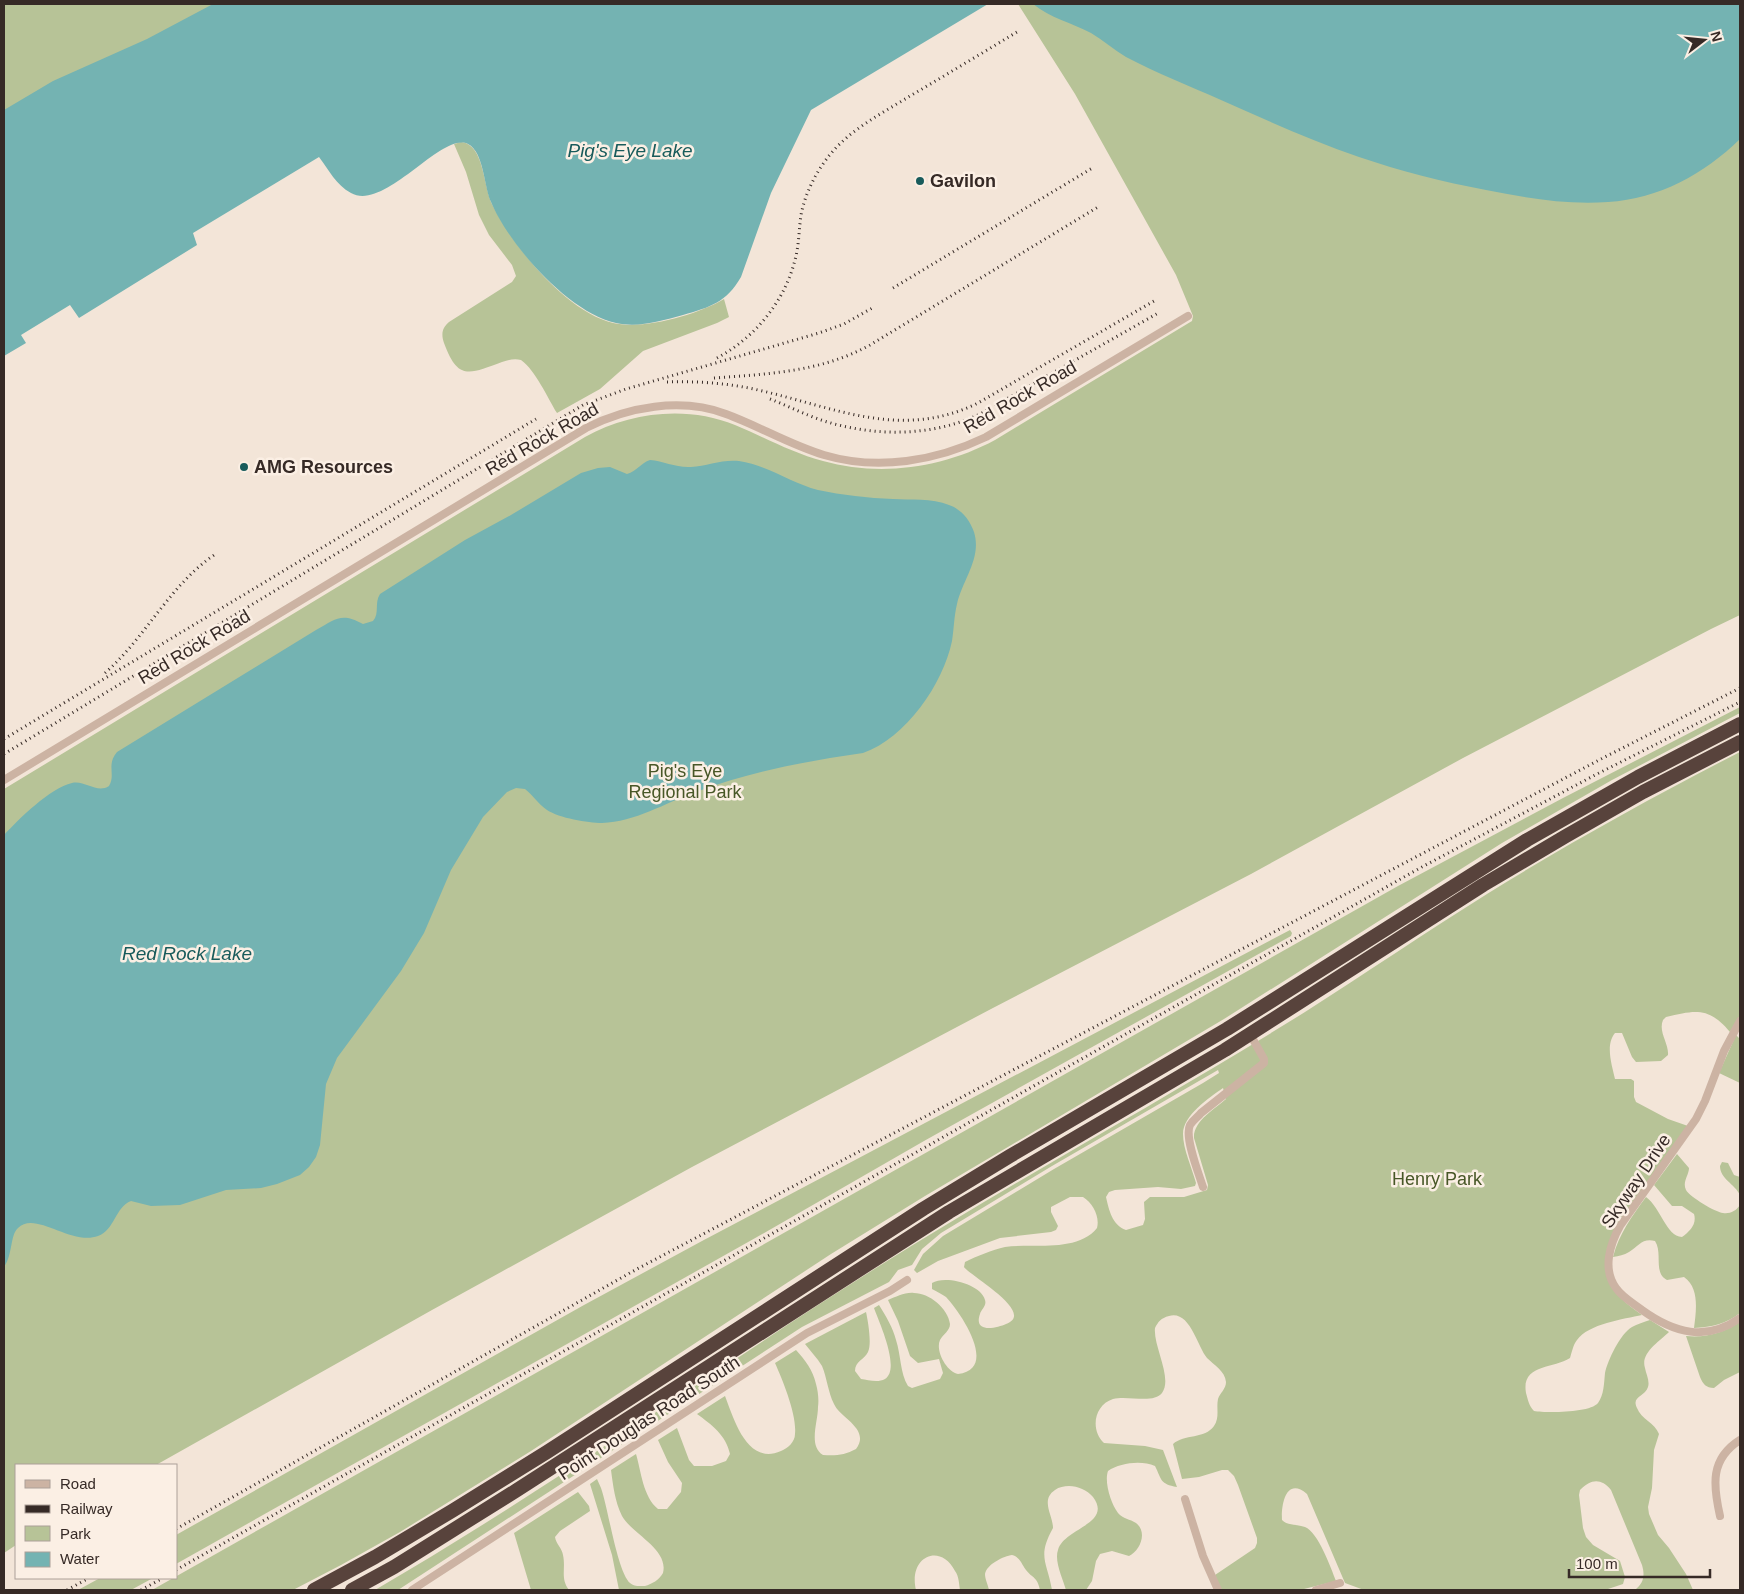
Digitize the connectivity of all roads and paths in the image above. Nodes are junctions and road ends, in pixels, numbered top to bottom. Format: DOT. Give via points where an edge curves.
graph roads {
  1 [pos="1188,316"];
  2 [pos="1740,724"];
  3 [pos="1740,742"];
  4 [pos="4,780"];
  5 [pos="1740,1021"];
  6 [pos="1250,1034"];
  7 [pos="1203,1187"];
  8 [pos="907,1280"];
  9 [pos="1740,1318"];
  10 [pos="1740,1440"];
  11 [pos="1185,1500"];
  12 [pos="1720,1516"];
  13 [pos="1340,1583"];
  14 [pos="356,1589"];
  15 [pos="314,1590"];
  16 [pos="412,1590"];
  17 [pos="1218,1590"];
  18 [pos="1316,1590"];
  1 -- 4 [label="street, Red Rock Road" via="990,434 958,449 922,458 876,462 833,457 794,444 724,413 692,406 643,409 608,418"];
  2 -- 15 [label="highway" via="1527,840 1241,1021 931,1204 547,1452 382,1553"];
  3 -- 6 [label="highway" via="1643,792 1526,859"];
  5 -- 9 [label="street, Skyway Drive" via="1724,1051 1706,1101 1620,1226 1612,1243 1609,1263 1611,1279 1618,1290 1656,1320 1672,1328 1690,1332 1709,1331"];
  6 -- 7 [label="street" via="1264,1059 1263,1064 1190,1126 1189,1140"];
  6 -- 14 [label="highway" via="949,1212 517,1490"];
  8 -- 16 [label="street, Point Douglas Road South" via="807,1334"];
  10 -- 12 [label="street" via="1727,1451 1717,1468 1714,1490"];
  11 -- 17 [label="street"];
  13 -- 18 [label="street"];
}
